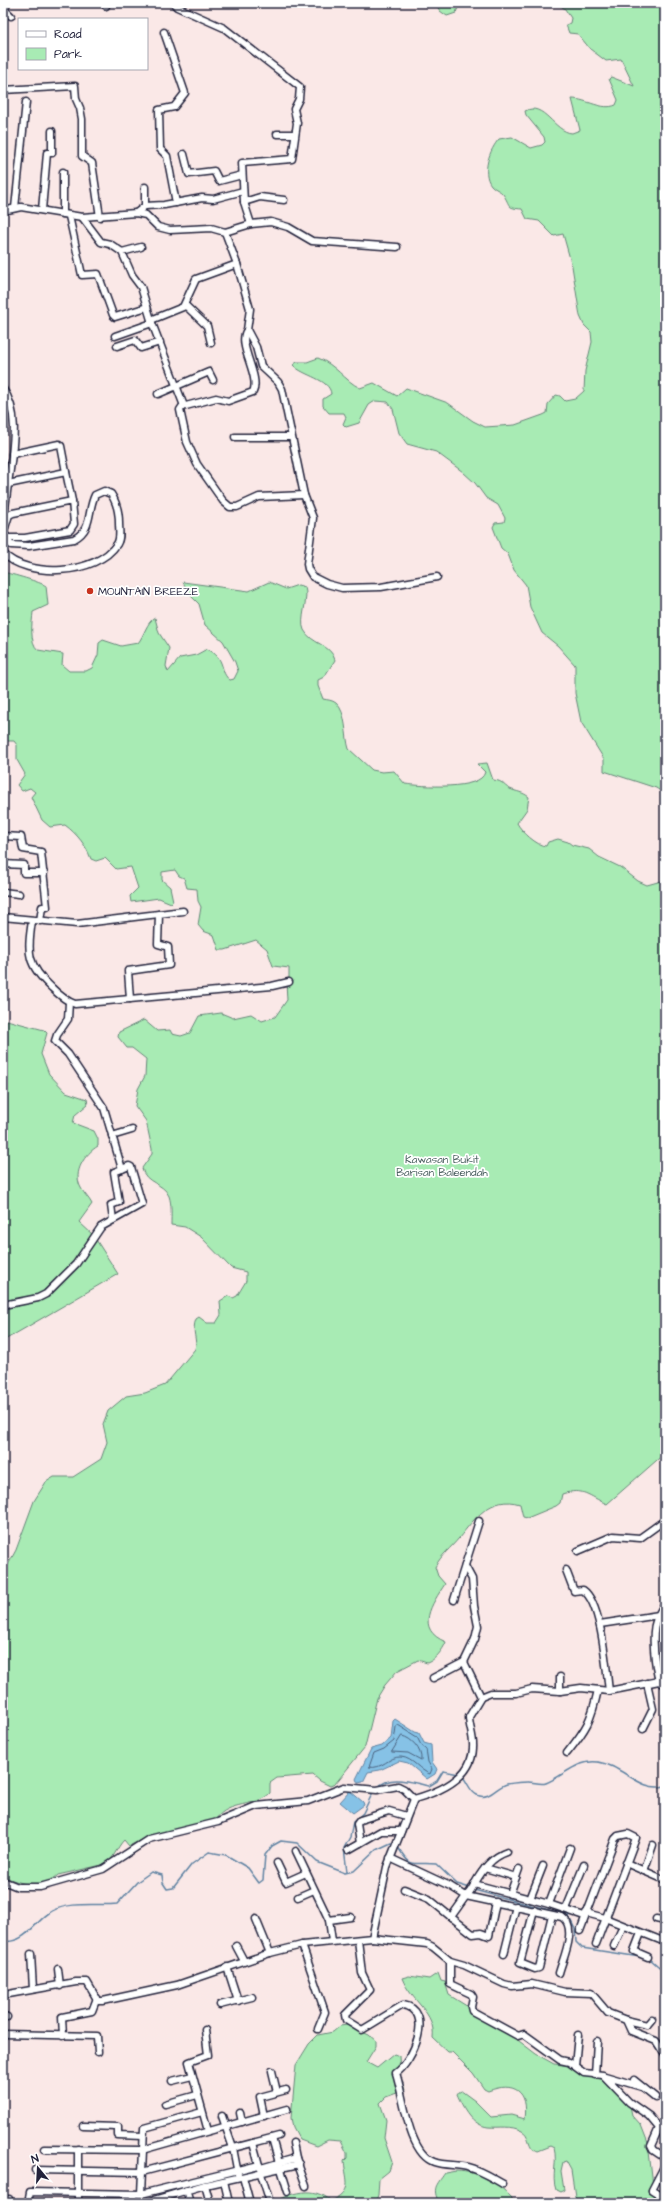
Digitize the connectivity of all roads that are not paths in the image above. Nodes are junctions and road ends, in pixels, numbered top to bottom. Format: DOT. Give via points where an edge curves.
graph roads {
  1 [pos="173,3"];
  2 [pos="3,8"];
  3 [pos="11,16"];
  4 [pos="164,32"];
  5 [pos="3,90"];
  6 [pos="26,102"];
  7 [pos="52,131"];
  8 [pos="278,134"];
  9 [pos="294,134"];
  10 [pos="184,154"];
  11 [pos="63,172"];
  12 [pos="242,175"];
  13 [pos="145,187"];
  14 [pos="243,191"];
  15 [pos="284,200"];
  16 [pos="244,202"];
  17 [pos="176,203"];
  18 [pos="3,206"];
  19 [pos="145,206"];
  20 [pos="13,208"];
  21 [pos="42,210"];
  22 [pos="3,211"];
  23 [pos="136,213"];
  24 [pos="66,215"];
  25 [pos="82,217"];
  26 [pos="100,217"];
  27 [pos="251,224"];
  28 [pos="225,232"];
  29 [pos="397,247"];
  30 [pos="141,248"];
  31 [pos="122,252"];
  32 [pos="237,264"];
  33 [pos="185,305"];
  34 [pos="147,307"];
  35 [pos="151,322"];
  36 [pos="247,330"];
  37 [pos="115,336"];
  38 [pos="160,342"];
  39 [pos="212,343"];
  40 [pos="117,346"];
  41 [pos="213,380"];
  42 [pos="176,386"];
  43 [pos="3,388"];
  44 [pos="158,394"];
  45 [pos="184,406"];
  46 [pos="235,436"];
  47 [pos="291,437"];
  48 [pos="12,454"];
  49 [pos="66,472"];
  50 [pos="8,484"];
  51 [pos="304,495"];
  52 [pos="72,501"];
  53 [pos="3,519"];
  54 [pos="4,531"];
  55 [pos="5,538"];
  56 [pos="3,553"];
  57 [pos="437,577"];
  58 [pos="3,836"];
  59 [pos="3,864"];
  60 [pos="44,873"];
  61 [pos="3,892"];
  62 [pos="19,894"];
  63 [pos="183,911"];
  64 [pos="159,914"];
  65 [pos="3,916"];
  66 [pos="32,920"];
  67 [pos="40,921"];
  68 [pos="289,982"];
  69 [pos="130,998"];
  70 [pos="68,1002"];
  71 [pos="132,1130"];
  72 [pos="112,1136"];
  73 [pos="122,1169"];
  74 [pos="113,1220"];
  75 [pos="3,1305"];
  76 [pos="665,1520"];
  77 [pos="479,1521"];
  78 [pos="578,1551"];
  79 [pos="465,1566"];
  80 [pos="566,1570"];
  81 [pos="454,1600"];
  82 [pos="665,1601"];
  83 [pos="659,1615"];
  84 [pos="600,1624"];
  85 [pos="464,1662"];
  86 [pos="560,1677"];
  87 [pos="433,1678"];
  88 [pos="659,1681"];
  89 [pos="647,1683"];
  90 [pos="665,1685"];
  91 [pos="598,1690"];
  92 [pos="560,1691"];
  93 [pos="609,1691"];
  94 [pos="481,1697"];
  95 [pos="643,1729"];
  96 [pos="567,1753"];
  97 [pos="414,1799"];
  98 [pos="406,1816"];
  99 [pos="401,1831"];
  100 [pos="360,1843"];
  101 [pos="653,1844"];
  102 [pos="570,1848"];
  103 [pos="348,1850"];
  104 [pos="296,1851"];
  105 [pos="507,1852"];
  106 [pos="390,1858"];
  107 [pos="277,1863"];
  108 [pos="626,1863"];
  109 [pos="584,1865"];
  110 [pos="543,1866"];
  111 [pos="485,1868"];
  112 [pos="519,1869"];
  113 [pos="644,1871"];
  114 [pos="665,1872"];
  115 [pos="306,1873"];
  116 [pos="516,1877"];
  117 [pos="664,1879"];
  118 [pos="3,1881"];
  119 [pos="404,1889"];
  120 [pos="471,1889"];
  121 [pos="314,1890"];
  122 [pos="510,1894"];
  123 [pos="298,1897"];
  124 [pos="530,1899"];
  125 [pos="496,1902"];
  126 [pos="549,1904"];
  127 [pos="516,1906"];
  128 [pos="566,1909"];
  129 [pos="534,1910"];
  130 [pos="585,1914"];
  131 [pos="552,1915"];
  132 [pos="351,1917"];
  133 [pos="451,1917"];
  134 [pos="605,1918"];
  135 [pos="256,1919"];
  136 [pos="656,1919"];
  137 [pos="329,1920"];
  138 [pos="665,1921"];
  139 [pos="623,1926"];
  140 [pos="580,1931"];
  141 [pos="641,1933"];
  142 [pos="372,1938"];
  143 [pos="358,1940"];
  144 [pos="332,1941"];
  145 [pos="665,1942"];
  146 [pos="596,1944"];
  147 [pos="302,1945"];
  148 [pos="236,1946"];
  149 [pos="614,1946"];
  150 [pos="270,1953"];
  151 [pos="31,1954"];
  152 [pos="504,1954"];
  153 [pos="648,1957"];
  154 [pos="244,1961"];
  155 [pos="450,1961"];
  156 [pos="227,1967"];
  157 [pos="58,1970"];
  158 [pos="559,1973"];
  159 [pos="60,1986"];
  160 [pos="33,1989"];
  161 [pos="3,1995"];
  162 [pos="252,1997"];
  163 [pos="97,1998"];
  164 [pos="238,2001"];
  165 [pos="220,2005"];
  166 [pos="652,2018"];
  167 [pos="626,2020"];
  168 [pos="318,2029"];
  169 [pos="205,2030"];
  170 [pos="3,2034"];
  171 [pos="578,2035"];
  172 [pos="63,2036"];
  173 [pos="597,2041"];
  174 [pos="98,2052"];
  175 [pos="665,2055"];
  176 [pos="575,2066"];
  177 [pos="272,2071"];
  178 [pos="595,2075"];
  179 [pos="603,2075"];
  180 [pos="192,2076"];
  181 [pos="634,2080"];
  182 [pos="172,2081"];
  183 [pos="642,2087"];
  184 [pos="286,2090"];
  185 [pos="277,2092"];
  186 [pos="197,2095"];
  187 [pos="655,2097"];
  188 [pos="165,2104"];
  189 [pos="287,2109"];
  190 [pos="202,2112"];
  191 [pos="240,2113"];
  192 [pos="222,2116"];
  193 [pos="264,2116"];
  194 [pos="242,2122"];
  195 [pos="83,2126"];
  196 [pos="225,2127"];
  197 [pos="208,2132"];
  198 [pos="143,2136"];
  199 [pos="279,2136"];
  200 [pos="272,2138"];
  201 [pos="253,2143"];
  202 [pos="293,2143"];
  203 [pos="233,2148"];
  204 [pos="44,2149"];
  205 [pos="78,2149"];
  206 [pos="142,2150"];
  207 [pos="665,2158"];
  208 [pos="298,2161"];
  209 [pos="259,2164"];
  210 [pos="665,2165"];
  211 [pos="280,2166"];
  212 [pos="35,2170"];
  213 [pos="79,2170"];
  214 [pos="238,2170"];
  215 [pos="142,2172"];
  216 [pos="261,2174"];
  217 [pos="241,2178"];
  218 [pos="224,2181"];
  219 [pos="503,2184"];
  220 [pos="205,2185"];
  221 [pos="306,2186"];
  222 [pos="186,2190"];
  223 [pos="78,2192"];
  224 [pos="288,2192"];
  225 [pos="133,2194"];
  226 [pos="141,2194"];
  227 [pos="665,2198"];
  228 [pos="269,2199"];
  229 [pos="168,2200"];
  230 [pos="28,2203"];
  231 [pos="78,2203"];
  232 [pos="133,2203"];
  233 [pos="148,2203"];
  234 [pos="190,2203"];
  235 [pos="210,2203"];
  236 [pos="229,2203"];
  237 [pos="250,2203"];
  1 -- 9 [label="street" via="224,28 300,87 299,99 294,109 297,123"];
  2 -- 3 [label="street"];
  4 -- 17 [label="street" via="185,93 174,107 159,110 159,148 160,152 167,156"];
  5 -- 26 [label="street" via="75,86 82,119 82,156 92,163"];
  6 -- 20 [label="street"];
  7 -- 21 [label="street" via="52,153 47,153"];
  8 -- 9 [label="street"];
  9 -- 12 [label="street" via="292,159 243,162"];
  10 -- 12 [label="street" via="189,174 214,171 219,181"];
  11 -- 24 [label="street"];
  12 -- 14 [label="street"];
  13 -- 19 [label="street"];
  14 -- 16 [label="street"];
  14 -- 17 [label="street" via="213,199 202,198"];
  15 -- 16 [label="street" via="260,197"];
  16 -- 27 [label="street"];
  17 -- 19 [label="street"];
  18 -- 20 [label="street"];
  19 -- 23 [label="street"];
  20 -- 21 [label="street"];
  20 -- 22 [label="street"];
  21 -- 24 [label="street"];
  23 -- 26 [label="street"];
  23 -- 28 [label="street" via="146,215 165,230 211,228"];
  24 -- 25 [label="street"];
  24 -- 34 [label="street" via="82,275 98,274 113,315"];
  25 -- 26 [label="street"];
  25 -- 31 [label="street" via="101,242 110,244"];
  27 -- 28 [label="street"];
  27 -- 29 [label="street" via="271,222 288,227 312,241"];
  28 -- 32 [label="street"];
  30 -- 31 [label="street"];
  31 -- 34 [label="street" via="141,287"];
  32 -- 33 [label="street" via="196,279"];
  32 -- 36 [label="street" via="250,308"];
  33 -- 35 [label="street"];
  33 -- 39 [label="street" via="207,326"];
  34 -- 35 [label="street"];
  35 -- 37 [label="street"];
  35 -- 38 [label="street"];
  36 -- 45 [label="street" via="244,338 255,383 253,392 232,400 216,398"];
  36 -- 47 [label="street" via="256,347 261,366 282,389"];
  38 -- 40 [label="street" via="141,348 135,340"];
  38 -- 42 [label="street"];
  41 -- 42 [label="street" via="210,372"];
  42 -- 44 [label="street"];
  42 -- 45 [label="street"];
  43 -- 48 [label="street" via="10,404 13,421"];
  45 -- 51 [label="street" via="180,410 197,464 222,501 230,507 237,507 259,497"];
  46 -- 47 [label="street"];
  47 -- 51 [label="street"];
  48 -- 49 [label="street" via="58,444 61,446"];
  48 -- 50 [label="street"];
  49 -- 50 [label="street"];
  49 -- 52 [label="street"];
  50 -- 53 [label="street"];
  51 -- 57 [label="street" via="313,518 308,569 319,581 342,588 368,588"];
  52 -- 54 [label="street" via="13,513 9,515"];
  52 -- 55 [label="street" via="74,524 70,530 25,538"];
  54 -- 55 [label="street"];
  55 -- 56 [label="street" via="11,545 20,546 74,539 87,528 94,497 101,492 111,494 119,512 120,537 107,555 99,560 51,571 19,566"];
  58 -- 60 [label="street" via="21,837 23,848 40,851"];
  59 -- 60 [label="street" via="24,865 24,873"];
  60 -- 67 [label="street" via="47,906 42,907"];
  61 -- 62 [label="street"];
  63 -- 64 [label="street"];
  64 -- 67 [label="street" via="77,924"];
  64 -- 69 [label="street" via="158,944 168,947 169,965 128,971"];
  65 -- 66 [label="street"];
  66 -- 67 [label="street"];
  66 -- 70 [label="street" via="30,962 45,982"];
  68 -- 69 [label="street" via="272,986"];
  69 -- 70 [label="street" via="87,1004"];
  70 -- 72 [label="street" via="68,1019 55,1041 68,1054 104,1108"];
  71 -- 72 [label="street"];
  72 -- 73 [label="street"];
  73 -- 74 [label="street" via="114,1172 119,1202 111,1205"];
  73 -- 74 [label="street" via="131,1167 142,1204"];
  74 -- 75 [label="street" via="101,1227 76,1264 46,1294"];
  76 -- 78 [label="street" via="640,1538 616,1536"];
  77 -- 79 [label="street"];
  79 -- 81 [label="street"];
  79 -- 85 [label="street" via="472,1579 478,1626 476,1639"];
  80 -- 84 [label="street" via="574,1591 583,1590 590,1597"];
  82 -- 83 [label="street"];
  83 -- 84 [label="street"];
  83 -- 88 [label="street" via="655,1622 654,1650"];
  84 -- 93 [label="street" via="604,1637"];
  85 -- 87 [label="street"];
  85 -- 94 [label="street"];
  86 -- 92 [label="street"];
  88 -- 89 [label="street"];
  88 -- 90 [label="street"];
  89 -- 93 [label="street"];
  89 -- 95 [label="street" via="652,1708"];
  91 -- 92 [label="street" via="581,1688"];
  91 -- 93 [label="street"];
  91 -- 96 [label="street" via="590,1720 582,1735"];
  92 -- 94 [label="street" via="532,1689 516,1693 491,1693"];
  94 -- 97 [label="street" via="468,1717 473,1746 465,1771 436,1792"];
  97 -- 98 [label="street"];
  97 -- 118 [label="street" via="401,1787 370,1790 348,1786 308,1802 256,1806 218,1822 149,1839 103,1868 40,1887 18,1887"];
  98 -- 99 [label="street"];
  98 -- 100 [label="street" via="388,1811 360,1820 357,1824"];
  99 -- 100 [label="street" via="382,1831"];
  99 -- 106 [label="street"];
  100 -- 103 [label="street"];
  101 -- 113 [label="street"];
  102 -- 126 [label="street"];
  104 -- 115 [label="street"];
  105 -- 111 [label="street" via="498,1855"];
  106 -- 120 [label="street" via="450,1886"];
  106 -- 142 [label="street"];
  107 -- 115 [label="street" via="286,1882"];
  108 -- 113 [label="street"];
  108 -- 130 [label="street" via="636,1838 628,1834 618,1836 613,1842"];
  108 -- 134 [label="street"];
  109 -- 128 [label="street"];
  110 -- 124 [label="street"];
  111 -- 116 [label="street"];
  111 -- 120 [label="street"];
  112 -- 116 [label="street"];
  113 -- 117 [label="street"];
  114 -- 117 [label="street"];
  115 -- 121 [label="street"];
  116 -- 122 [label="street"];
  119 -- 133 [label="street" via="429,1899"];
  120 -- 122 [label="street"];
  120 -- 125 [label="street"];
  120 -- 133 [label="street"];
  121 -- 123 [label="street"];
  121 -- 137 [label="street"];
  122 -- 124 [label="street"];
  124 -- 126 [label="street"];
  125 -- 127 [label="street"];
  125 -- 133 [label="street" via="489,1936 473,1934"];
  126 -- 128 [label="street"];
  127 -- 129 [label="street"];
  127 -- 152 [label="street"];
  128 -- 130 [label="street"];
  129 -- 131 [label="street"];
  129 -- 131 [label="street" via="520,1963 535,1969 539,1968"];
  130 -- 134 [label="street"];
  130 -- 140 [label="street"];
  131 -- 158 [label="street" via="566,1919 570,1930"];
  132 -- 137 [label="street"];
  134 -- 139 [label="street"];
  134 -- 146 [label="street"];
  135 -- 150 [label="street"];
  136 -- 138 [label="street"];
  137 -- 144 [label="street"];
  139 -- 141 [label="street"];
  139 -- 149 [label="street"];
  141 -- 145 [label="street"];
  141 -- 153 [label="street" via="634,1951"];
  142 -- 143 [label="street"];
  142 -- 155 [label="street" via="427,1944"];
  143 -- 144 [label="street"];
  143 -- 219 [label="street" via="362,1973 370,1990 345,2015 346,2020 362,2030 403,2005 410,2008 420,2021 414,2048 403,2068 396,2073 402,2090 406,2117 421,2154 435,2163 467,2167"];
  144 -- 147 [label="street"];
  147 -- 150 [label="street"];
  147 -- 168 [label="street" via="325,2012"];
  148 -- 154 [label="street"];
  150 -- 154 [label="street"];
  151 -- 160 [label="street"];
  154 -- 156 [label="street"];
  155 -- 167 [label="street" via="512,1986 532,1984 565,1992 591,1993 608,2013"];
  155 -- 176 [label="street" via="450,1984 471,1994 472,2011 518,2036 524,2034 560,2060"];
  156 -- 163 [label="street" via="125,1998 103,2001 98,2001"];
  156 -- 164 [label="street"];
  157 -- 159 [label="street"];
  159 -- 160 [label="street"];
  159 -- 163 [label="street" via="87,1982"];
  160 -- 161 [label="street"];
  162 -- 164 [label="street"];
  163 -- 172 [label="street" via="92,2011 62,2017"];
  164 -- 165 [label="street"];
  166 -- 167 [label="street" via="647,2025"];
  167 -- 175 [label="street" via="631,2031 656,2042"];
  169 -- 180 [label="street" via="208,2055 189,2062"];
  170 -- 172 [label="street"];
  171 -- 176 [label="street"];
  172 -- 174 [label="street" via="97,2036"];
  173 -- 178 [label="street"];
  176 -- 178 [label="street" via="584,2073"];
  177 -- 185 [label="street"];
  178 -- 179 [label="street"];
  179 -- 183 [label="street"];
  179 -- 207 [label="street" via="659,2128 651,2146"];
  180 -- 182 [label="street"];
  180 -- 186 [label="street"];
  181 -- 183 [label="street"];
  183 -- 187 [label="street"];
  184 -- 185 [label="street"];
  185 -- 193 [label="street" via="260,2098"];
  186 -- 188 [label="street"];
  186 -- 190 [label="street"];
  189 -- 193 [label="street"];
  190 -- 197 [label="street"];
  190 -- 198 [label="street" via="144,2128"];
  191 -- 194 [label="street"];
  192 -- 196 [label="street"];
  193 -- 194 [label="street"];
  194 -- 196 [label="street"];
  195 -- 198 [label="street" via="118,2127 118,2135"];
  196 -- 197 [label="street"];
  196 -- 203 [label="street"];
  197 -- 206 [label="street"];
  198 -- 206 [label="street"];
  199 -- 200 [label="street"];
  200 -- 201 [label="street"];
  200 -- 211 [label="street"];
  201 -- 203 [label="street"];
  201 -- 209 [label="street"];
  202 -- 208 [label="street"];
  203 -- 214 [label="street"];
  203 -- 215 [label="street"];
  204 -- 205 [label="street"];
  205 -- 206 [label="street"];
  205 -- 213 [label="street"];
  206 -- 215 [label="street"];
  208 -- 211 [label="street"];
  208 -- 221 [label="street"];
  209 -- 211 [label="street" via="261,2168"];
  209 -- 214 [label="street"];
  210 -- 227 [label="street" via="652,2190"];
  211 -- 216 [label="street"];
  211 -- 224 [label="street"];
  212 -- 213 [label="street"];
  213 -- 215 [label="street"];
  213 -- 223 [label="street"];
  214 -- 217 [label="street"];
  214 -- 226 [label="street"];
  215 -- 226 [label="street"];
  216 -- 217 [label="street"];
  216 -- 228 [label="street"];
  217 -- 218 [label="street"];
  217 -- 237 [label="street"];
  218 -- 220 [label="street"];
  218 -- 236 [label="street"];
  220 -- 222 [label="street"];
  220 -- 235 [label="street"];
  222 -- 229 [label="street"];
  222 -- 234 [label="street"];
  223 -- 225 [label="street"];
  223 -- 230 [label="street" via="30,2192"];
  223 -- 231 [label="street"];
  225 -- 226 [label="street"];
  225 -- 232 [label="street"];
  229 -- 233 [label="street"];
}
